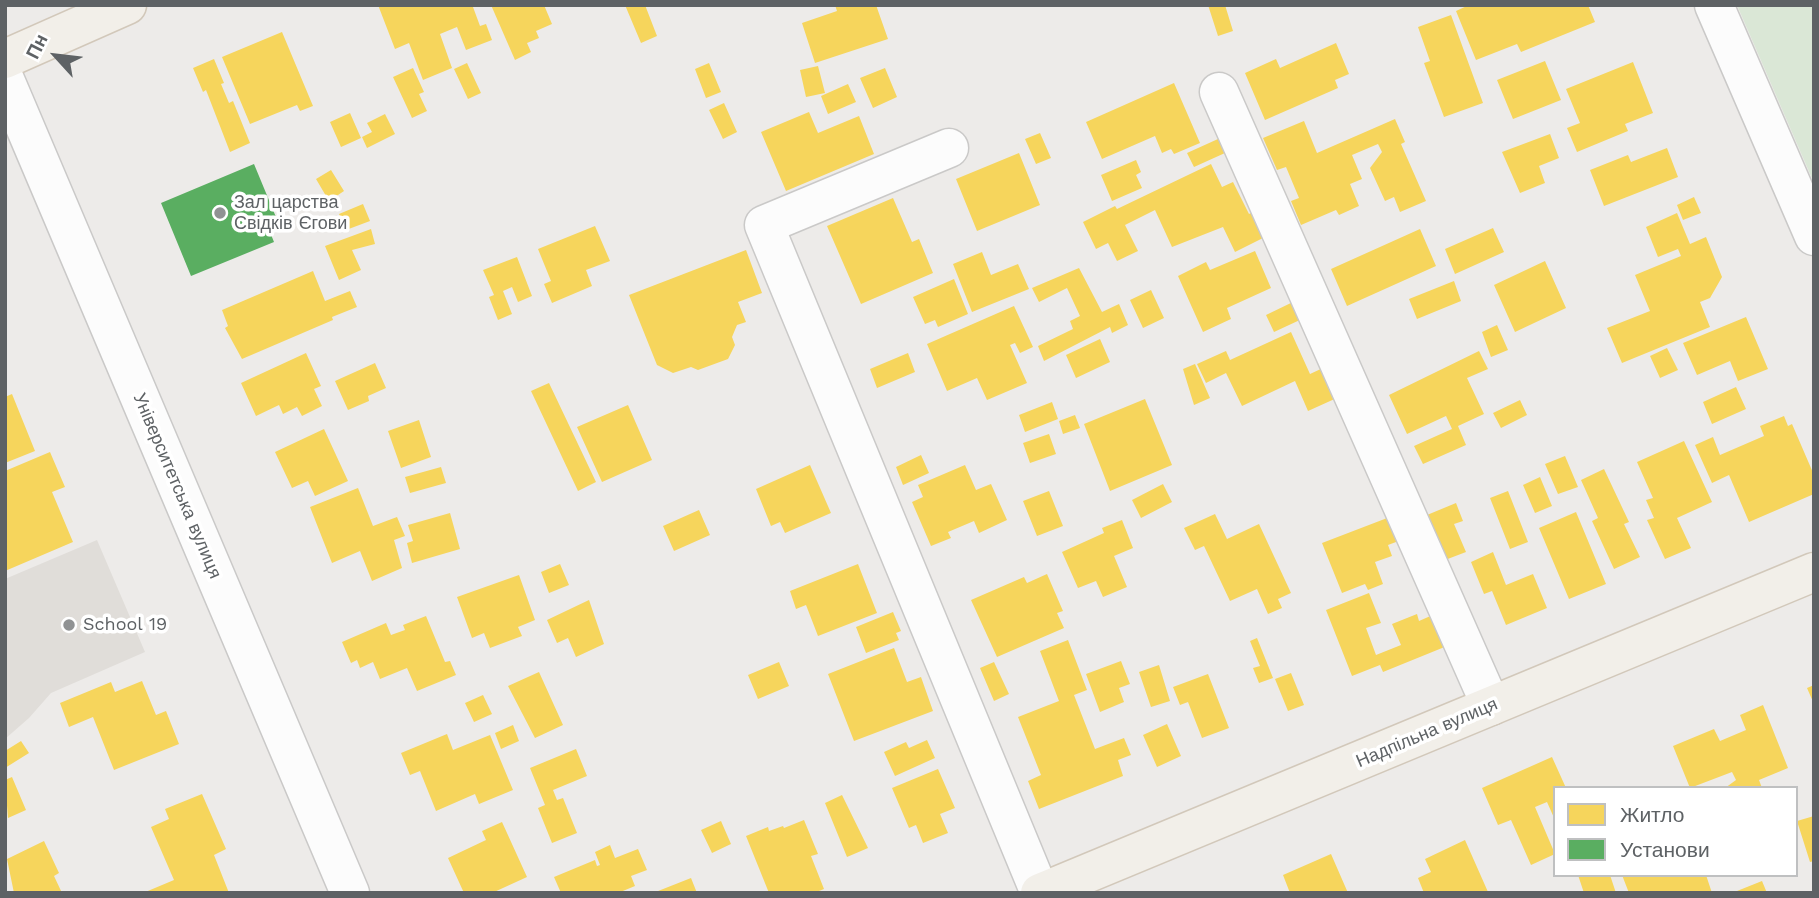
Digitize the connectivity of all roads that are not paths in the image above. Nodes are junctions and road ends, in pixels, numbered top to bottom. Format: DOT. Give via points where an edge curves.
graph roads {
  1 [pos="127,5"];
  2 [pos="1714,5"];
  3 [pos="5,59"];
  4 [pos="5,80"];
  5 [pos="1219,92"];
  6 [pos="949,148"];
  7 [pos="1814,236"];
  8 [pos="1814,572"];
  9 [pos="1491,706"];
  10 [pos="350,893"];
  11 [pos="1040,893"];
  1 -- 3 [label="main road"];
  2 -- 7 [label="street"];
  4 -- 10 [label="street, Університетська вулиця"];
  5 -- 9 [label="street"];
  6 -- 11 [label="street" via="764,225"];
  8 -- 9 [label="main road, Надпільна вулиця"];
  9 -- 11 [label="main road, Надпільна вулиця"];
}
